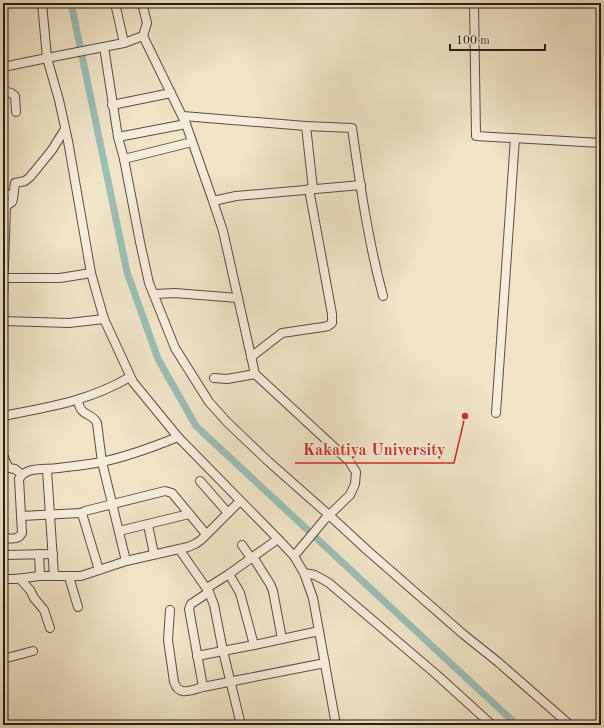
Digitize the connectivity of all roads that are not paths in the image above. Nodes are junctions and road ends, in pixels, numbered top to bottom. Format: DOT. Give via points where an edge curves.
graph roads {
  1 [pos="42,3"];
  2 [pos="115,3"];
  3 [pos="142,3"];
  4 [pos="474,3"];
  5 [pos="143,36"];
  6 [pos="124,43"];
  7 [pos="101,48"];
  8 [pos="47,58"];
  9 [pos="3,67"];
  10 [pos="3,91"];
  11 [pos="171,93"];
  12 [pos="112,105"];
  13 [pos="16,112"];
  14 [pos="183,116"];
  15 [pos="186,124"];
  16 [pos="306,126"];
  17 [pos="65,129"];
  18 [pos="118,137"];
  19 [pos="515,138"];
  20 [pos="192,142"];
  21 [pos="601,143"];
  22 [pos="124,159"];
  23 [pos="360,185"];
  24 [pos="311,189"];
  25 [pos="3,194"];
  26 [pos="13,195"];
  27 [pos="213,200"];
  28 [pos="91,272"];
  29 [pos="3,278"];
  30 [pos="155,294"];
  31 [pos="383,296"];
  32 [pos="3,297"];
  33 [pos="238,298"];
  34 [pos="104,319"];
  35 [pos="3,321"];
  36 [pos="251,356"];
  37 [pos="255,374"];
  38 [pos="130,377"];
  39 [pos="214,378"];
  40 [pos="78,401"];
  41 [pos="496,413"];
  42 [pos="3,416"];
  43 [pos="178,437"];
  44 [pos="3,455"];
  45 [pos="102,462"];
  46 [pos="5,467"];
  47 [pos="47,470"];
  48 [pos="21,474"];
  49 [pos="200,481"];
  50 [pos="240,501"];
  51 [pos="112,505"];
  52 [pos="82,512"];
  53 [pos="228,513"];
  54 [pos="50,514"];
  55 [pos="189,514"];
  56 [pos="21,516"];
  57 [pos="327,517"];
  58 [pos="148,525"];
  59 [pos="119,531"];
  60 [pos="206,534"];
  61 [pos="3,538"];
  62 [pos="278,538"];
  63 [pos="242,545"];
  64 [pos="179,549"];
  65 [pos="296,553"];
  66 [pos="39,554"];
  67 [pos="53,554"];
  68 [pos="154,554"];
  69 [pos="3,555"];
  70 [pos="252,558"];
  71 [pos="126,562"];
  72 [pos="99,570"];
  73 [pos="304,573"];
  74 [pos="229,574"];
  75 [pos="40,576"];
  76 [pos="54,576"];
  77 [pos="69,577"];
  78 [pos="20,579"];
  79 [pos="3,580"];
  80 [pos="208,590"];
  81 [pos="78,607"];
  82 [pos="170,610"];
  83 [pos="50,628"];
  84 [pos="319,631"];
  85 [pos="282,639"];
  86 [pos="254,645"];
  87 [pos="33,651"];
  88 [pos="223,651"];
  89 [pos="197,656"];
  90 [pos="3,659"];
  91 [pos="325,663"];
  92 [pos="230,682"];
  93 [pos="202,687"];
  94 [pos="241,725"];
  95 [pos="336,725"];
  96 [pos="492,725"];
  97 [pos="570,725"];
  1 -- 8 [label="street"];
  2 -- 6 [label="street"];
  3 -- 5 [label="street" via="147,23"];
  4 -- 19 [label="street" via="476,136"];
  5 -- 6 [label="street"];
  5 -- 11 [label="street"];
  6 -- 7 [label="street"];
  7 -- 8 [label="street"];
  7 -- 12 [label="street"];
  8 -- 9 [label="street"];
  8 -- 17 [label="street"];
  10 -- 13 [label="street" via="15,96"];
  11 -- 12 [label="street"];
  11 -- 14 [label="street"];
  12 -- 18 [label="street"];
  14 -- 15 [label="street"];
  14 -- 16 [label="street"];
  15 -- 18 [label="street"];
  15 -- 20 [label="street"];
  16 -- 23 [label="street" via="352,128"];
  16 -- 24 [label="street"];
  17 -- 26 [label="street" via="30,177 15,183"];
  17 -- 28 [label="street"];
  18 -- 22 [label="street"];
  19 -- 21 [label="street"];
  19 -- 41 [label="street"];
  20 -- 22 [label="street"];
  20 -- 27 [label="street"];
  22 -- 30 [label="street" via="143,258 149,283"];
  23 -- 24 [label="street"];
  23 -- 31 [label="street"];
  24 -- 27 [label="street"];
  24 -- 36 [label="street" via="332,323 328,326 282,333"];
  25 -- 26 [label="street"];
  26 -- 29 [label="street" via="12,202 6,206"];
  27 -- 33 [label="street" via="223,231"];
  28 -- 29 [label="street" via="60,278"];
  28 -- 34 [label="street"];
  29 -- 32 [label="street"];
  30 -- 33 [label="street"];
  30 -- 57 [label="street" via="175,348 209,402"];
  33 -- 36 [label="street"];
  34 -- 35 [label="street" via="69,323"];
  34 -- 38 [label="street"];
  36 -- 37 [label="street"];
  37 -- 39 [label="street" via="227,379"];
  37 -- 57 [label="street" via="349,461 356,472 355,484 350,495"];
  38 -- 40 [label="street"];
  38 -- 43 [label="street"];
  40 -- 42 [label="street"];
  40 -- 45 [label="street" via="79,408 96,420"];
  43 -- 45 [label="street"];
  43 -- 50 [label="street"];
  44 -- 46 [label="street"];
  45 -- 47 [label="street"];
  45 -- 51 [label="street"];
  46 -- 48 [label="street"];
  47 -- 48 [label="street" via="30,470"];
  47 -- 54 [label="street"];
  48 -- 56 [label="street"];
  49 -- 53 [label="street"];
  50 -- 53 [label="street"];
  50 -- 62 [label="street"];
  51 -- 52 [label="street"];
  51 -- 55 [label="street" via="164,491 172,493"];
  51 -- 59 [label="street"];
  52 -- 54 [label="street"];
  52 -- 72 [label="street"];
  53 -- 60 [label="street"];
  54 -- 56 [label="street"];
  54 -- 67 [label="street"];
  55 -- 58 [label="street"];
  55 -- 60 [label="street"];
  56 -- 61 [label="street" via="21,536 14,539"];
  57 -- 65 [label="street"];
  57 -- 97 [label="street"];
  58 -- 59 [label="street"];
  58 -- 68 [label="street"];
  59 -- 71 [label="street"];
  60 -- 64 [label="street" via="196,544"];
  62 -- 65 [label="street"];
  62 -- 70 [label="street"];
  63 -- 70 [label="street"];
  64 -- 68 [label="street"];
  64 -- 80 [label="street"];
  65 -- 73 [label="street"];
  66 -- 67 [label="street"];
  66 -- 69 [label="street"];
  66 -- 75 [label="street"];
  67 -- 76 [label="street"];
  68 -- 71 [label="street"];
  70 -- 74 [label="street"];
  70 -- 85 [label="street" via="273,591"];
  71 -- 72 [label="street"];
  72 -- 77 [label="street"];
  73 -- 84 [label="street" via="313,598"];
  73 -- 96 [label="street" via="315,575 329,583"];
  74 -- 80 [label="street"];
  74 -- 86 [label="street" via="240,593"];
  75 -- 76 [label="street"];
  75 -- 78 [label="street"];
  76 -- 77 [label="street"];
  77 -- 81 [label="street"];
  78 -- 79 [label="street"];
  78 -- 83 [label="street" via="44,610"];
  80 -- 88 [label="street" via="214,605"];
  80 -- 89 [label="street" via="190,606"];
  82 -- 93 [label="street" via="169,650 176,687 184,692"];
  84 -- 85 [label="street"];
  84 -- 91 [label="street"];
  85 -- 86 [label="street"];
  86 -- 88 [label="street"];
  87 -- 90 [label="street"];
  88 -- 89 [label="street"];
  88 -- 92 [label="street"];
  89 -- 93 [label="street"];
  91 -- 92 [label="street"];
  91 -- 95 [label="street"];
  92 -- 93 [label="street"];
  92 -- 94 [label="street"];
}
